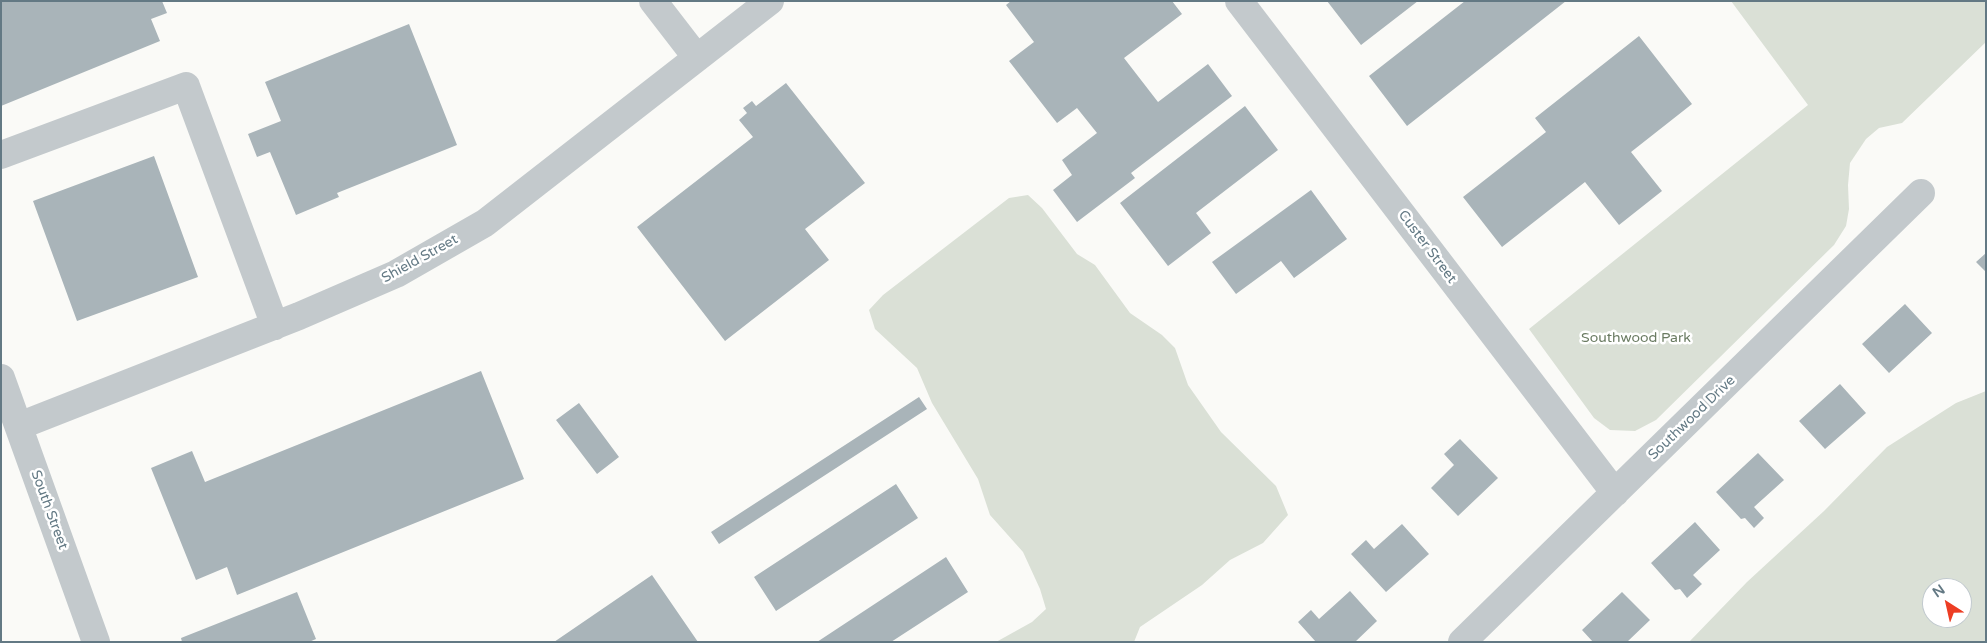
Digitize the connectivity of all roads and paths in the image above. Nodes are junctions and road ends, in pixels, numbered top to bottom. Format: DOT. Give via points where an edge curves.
graph roads {
  1 [pos="653,1"];
  2 [pos="770,1"];
  3 [pos="1239,1"];
  4 [pos="697,58"];
  5 [pos="1,155"];
  6 [pos="1922,193"];
  7 [pos="275,326"];
  8 [pos="1,378"];
  9 [pos="19,426"];
  10 [pos="1614,493"];
  11 [pos="96,642"];
  12 [pos="1462,642"];
  1 -- 4 [label="street"];
  2 -- 4 [label="street, Shield Street"];
  3 -- 10 [label="street, Custer Street"];
  4 -- 7 [label="street, Shield Street" via="485,222 396,274"];
  5 -- 7 [label="street" via="186,86"];
  6 -- 10 [label="street, Southwood Drive"];
  7 -- 9 [label="street, Shield Street"];
  8 -- 9 [label="street, South Street"];
  9 -- 11 [label="street, South Street"];
  10 -- 12 [label="street, Southwood Drive"];
}
